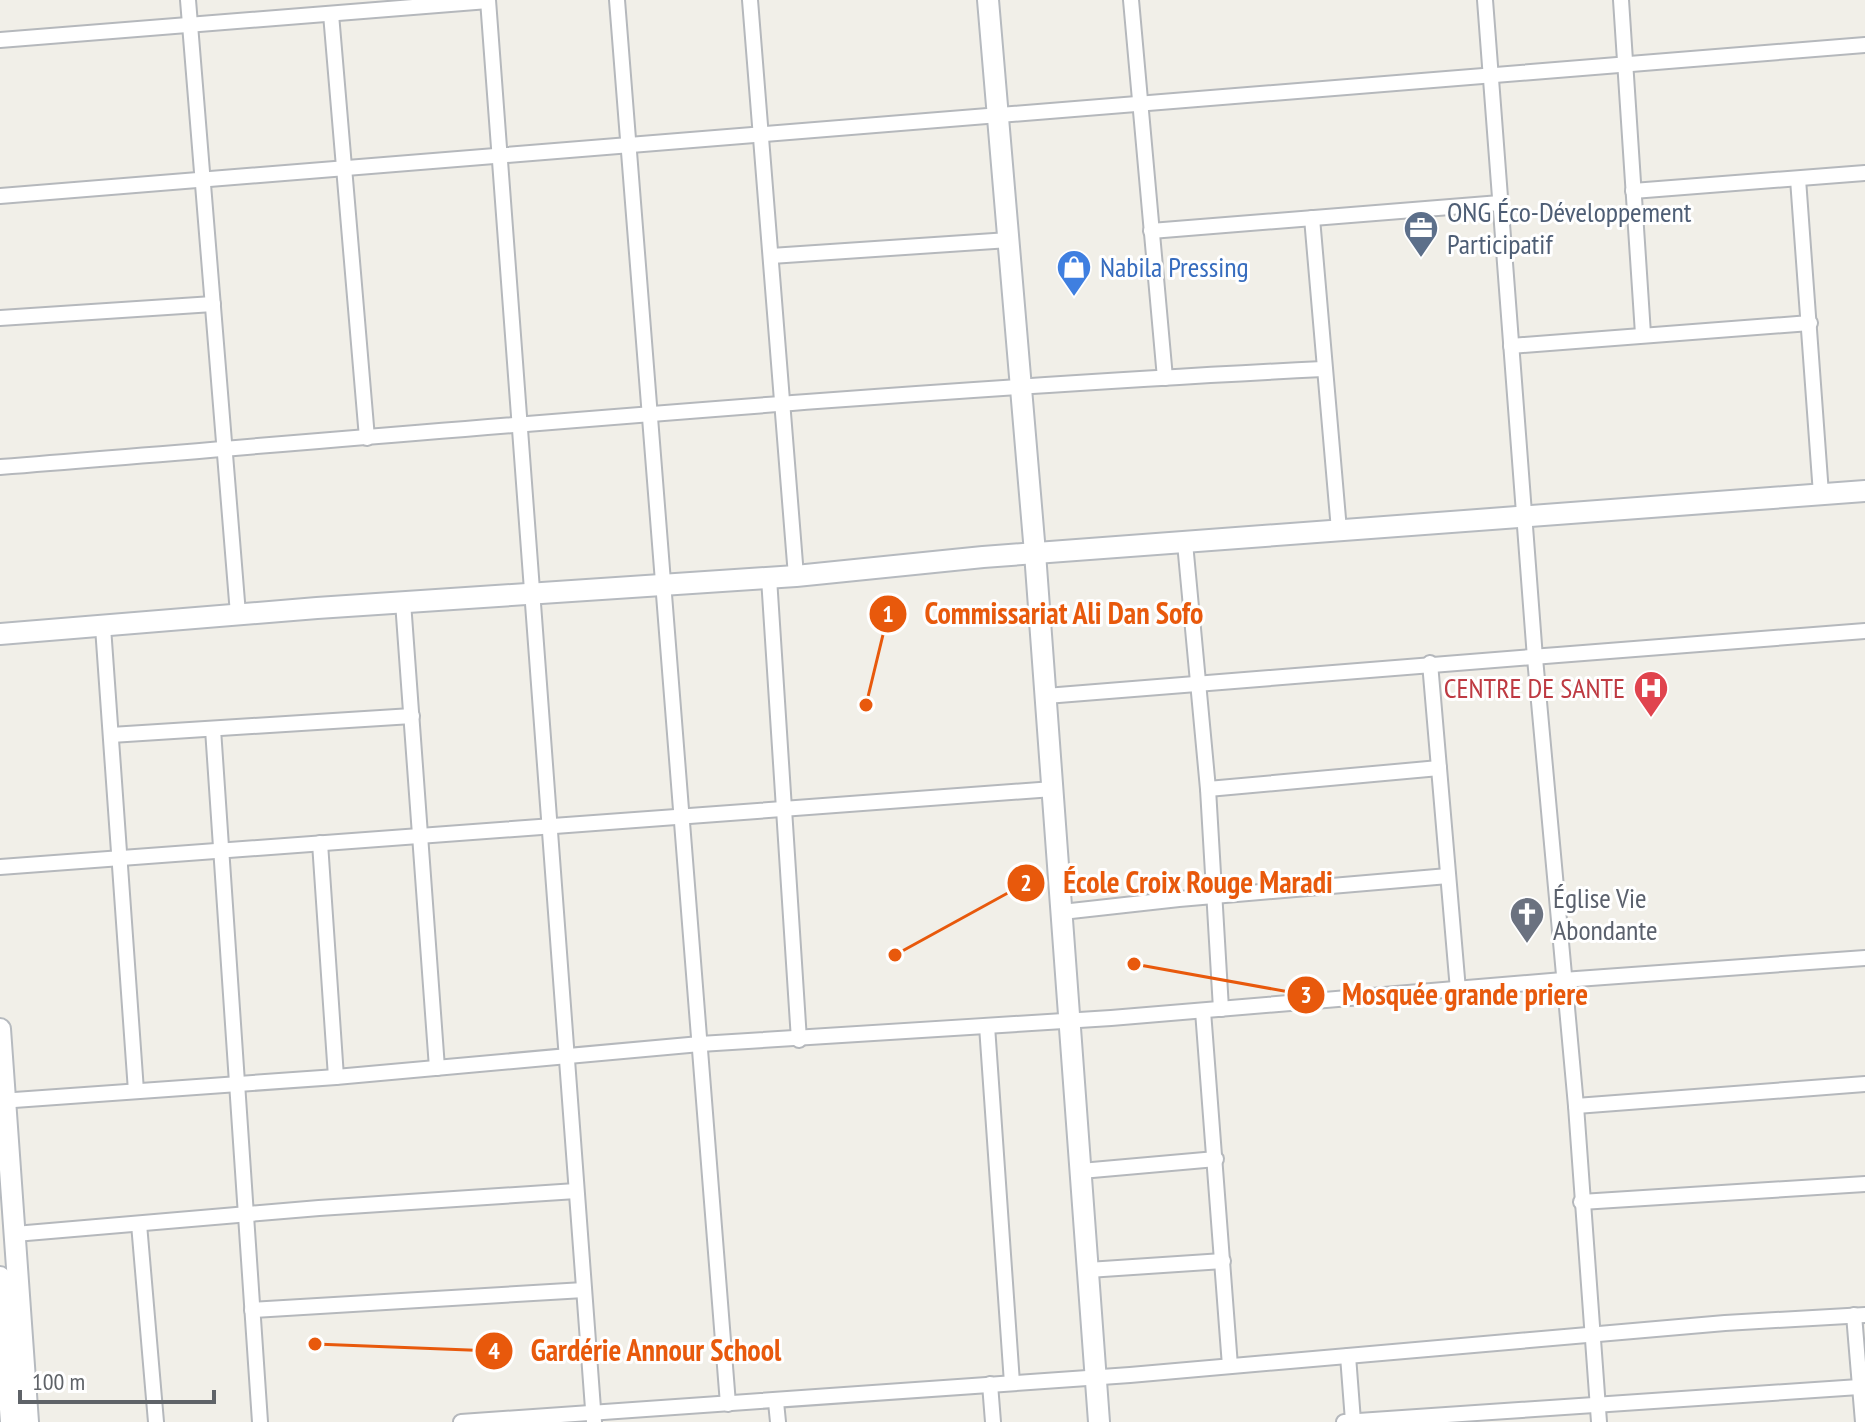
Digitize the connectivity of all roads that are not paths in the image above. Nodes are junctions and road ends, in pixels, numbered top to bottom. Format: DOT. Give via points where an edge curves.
graph roads {
  1 [pos="188,0"];
  2 [pos="617,0"];
  3 [pos="750,0"];
  4 [pos="988,0"];
  5 [pos="1131,0"];
  6 [pos="1485,0"];
  7 [pos="1621,0"];
  8 [pos="488,1"];
  9 [pos="331,14"];
  10 [pos="190,25"];
  11 [pos="0,40"];
  12 [pos="1865,45"];
  13 [pos="1625,63"];
  14 [pos="1490,74"];
  15 [pos="1139,103"];
  16 [pos="998,114"];
  17 [pos="761,133"];
  18 [pos="629,145"];
  19 [pos="501,156"];
  20 [pos="344,168"];
  21 [pos="1865,173"];
  22 [pos="203,179"];
  23 [pos="1798,179"];
  24 [pos="1633,191"];
  25 [pos="0,196"];
  26 [pos="1500,203"];
  27 [pos="1312,218"];
  28 [pos="1151,231"];
  29 [pos="1009,240"];
  30 [pos="771,256"];
  31 [pos="213,304"];
  32 [pos="0,318"];
  33 [pos="1810,323"];
  34 [pos="1643,334"];
  35 [pos="1511,346"];
  36 [pos="1323,369"];
  37 [pos="1165,378"];
  38 [pos="1021,386"];
  39 [pos="783,404"];
  40 [pos="650,415"];
  41 [pos="519,426"];
  42 [pos="367,438"];
  43 [pos="225,450"];
  44 [pos="0,467"];
  45 [pos="1865,491"];
  46 [pos="1821,494"];
  47 [pos="1524,519"];
  48 [pos="1339,530"];
  49 [pos="1185,543"];
  50 [pos="1035,553"];
  51 [pos="796,576"];
  52 [pos="769,578"];
  53 [pos="663,585"];
  54 [pos="532,594"];
  55 [pos="403,602"];
  56 [pos="238,614"];
  57 [pos="103,627"];
  58 [pos="1865,631"];
  59 [pos="0,634"];
  60 [pos="1535,658"];
  61 [pos="1430,663"];
  62 [pos="1198,683"];
  63 [pos="1046,696"];
  64 [pos="412,716"];
  65 [pos="213,729"];
  66 [pos="111,735"];
  67 [pos="1439,768"];
  68 [pos="1053,789"];
  69 [pos="1208,789"];
  70 [pos="784,809"];
  71 [pos="682,816"];
  72 [pos="549,826"];
  73 [pos="420,836"];
  74 [pos="320,843"];
  75 [pos="221,850"];
  76 [pos="120,858"];
  77 [pos="0,867"];
  78 [pos="1448,876"];
  79 [pos="1214,896"];
  80 [pos="1062,912"];
  81 [pos="1865,958"];
  82 [pos="1563,980"];
  83 [pos="1458,990"];
  84 [pos="1221,1009"];
  85 [pos="1203,1011"];
  86 [pos="1070,1021"];
  87 [pos="987,1026"];
  88 [pos="0,1029"];
  89 [pos="799,1040"];
  90 [pos="700,1044"];
  91 [pos="566,1056"];
  92 [pos="437,1068"];
  93 [pos="336,1077"];
  94 [pos="237,1083"];
  95 [pos="1865,1084"];
  96 [pos="136,1091"];
  97 [pos="2,1101"];
  98 [pos="1576,1106"];
  99 [pos="1216,1159"];
  100 [pos="1081,1171"];
  101 [pos="1865,1184"];
  102 [pos="576,1191"];
  103 [pos="1581,1202"];
  104 [pos="246,1214"];
  105 [pos="139,1224"];
  106 [pos="15,1234"];
  107 [pos="1223,1261"];
  108 [pos="1088,1270"];
  109 [pos="0,1277"];
  110 [pos="584,1290"];
  111 [pos="252,1310"];
  112 [pos="1860,1315"];
  113 [pos="8,1318"];
  114 [pos="1593,1335"];
  115 [pos="1348,1356"];
  116 [pos="1230,1366"];
  117 [pos="1096,1377"];
  118 [pos="1012,1383"];
  119 [pos="990,1384"];
  120 [pos="1859,1387"];
  121 [pos="776,1402"];
  122 [pos="728,1404"];
  123 [pos="1598,1405"];
  124 [pos="690,1414"];
  125 [pos="593,1417"];
  126 [pos="1353,1421"];
  127 [pos="11,1422"];
  128 [pos="28,1422"];
  129 [pos="156,1422"];
  130 [pos="260,1422"];
  131 [pos="461,1422"];
  132 [pos="778,1422"];
  133 [pos="993,1422"];
  134 [pos="1099,1422"];
  135 [pos="1344,1422"];
  136 [pos="1599,1422"];
  137 [pos="1863,1422"];
  1 -- 10 [label="street"];
  2 -- 18 [label="street"];
  3 -- 17 [label="street"];
  4 -- 16 [label="street"];
  5 -- 15 [label="street"];
  6 -- 14 [label="street"];
  7 -- 13 [label="street"];
  8 -- 9 [label="street"];
  8 -- 19 [label="street"];
  9 -- 10 [label="street"];
  9 -- 20 [label="street"];
  10 -- 11 [label="street"];
  10 -- 22 [label="street"];
  12 -- 13 [label="street"];
  13 -- 14 [label="street"];
  13 -- 24 [label="street"];
  14 -- 15 [label="street"];
  14 -- 26 [label="street"];
  15 -- 16 [label="street"];
  15 -- 28 [label="street"];
  16 -- 17 [label="street"];
  16 -- 29 [label="street"];
  17 -- 18 [label="street"];
  17 -- 30 [label="street"];
  18 -- 19 [label="street"];
  18 -- 40 [label="street"];
  19 -- 20 [label="street"];
  19 -- 41 [label="street"];
  20 -- 22 [label="street"];
  20 -- 42 [label="street"];
  21 -- 23 [label="street"];
  22 -- 25 [label="street"];
  22 -- 31 [label="street"];
  23 -- 24 [label="street"];
  23 -- 33 [label="street"];
  24 -- 34 [label="street"];
  26 -- 27 [label="street"];
  26 -- 35 [label="street"];
  27 -- 28 [label="street"];
  27 -- 36 [label="street"];
  28 -- 37 [label="street"];
  29 -- 30 [label="street"];
  29 -- 38 [label="street"];
  30 -- 39 [label="street"];
  31 -- 32 [label="street"];
  31 -- 43 [label="street"];
  33 -- 34 [label="street"];
  33 -- 46 [label="street"];
  34 -- 35 [label="street"];
  35 -- 47 [label="street"];
  36 -- 37 [label="street"];
  36 -- 48 [label="street"];
  37 -- 38 [label="street"];
  38 -- 39 [label="street"];
  38 -- 50 [label="street"];
  39 -- 40 [label="street"];
  39 -- 51 [label="street"];
  40 -- 41 [label="street"];
  40 -- 53 [label="street"];
  41 -- 42 [label="street"];
  41 -- 54 [label="street"];
  42 -- 43 [label="street"];
  43 -- 44 [label="street"];
  43 -- 56 [label="street"];
  45 -- 46 [label="street"];
  46 -- 47 [label="street"];
  47 -- 48 [label="street"];
  47 -- 60 [label="street"];
  48 -- 49 [label="street"];
  49 -- 50 [label="street"];
  49 -- 62 [label="street"];
  50 -- 51 [label="street"];
  50 -- 63 [label="street"];
  51 -- 52 [label="street"];
  52 -- 53 [label="street"];
  52 -- 70 [label="street"];
  53 -- 54 [label="street"];
  53 -- 71 [label="street"];
  54 -- 55 [label="street"];
  54 -- 72 [label="street"];
  55 -- 56 [label="street"];
  55 -- 64 [label="street"];
  56 -- 57 [label="street"];
  57 -- 59 [label="street"];
  57 -- 66 [label="street"];
  58 -- 60 [label="street"];
  60 -- 61 [label="street"];
  60 -- 82 [label="street"];
  61 -- 62 [label="street"];
  61 -- 67 [label="street"];
  62 -- 63 [label="street"];
  62 -- 69 [label="street"];
  63 -- 68 [label="street"];
  64 -- 65 [label="street"];
  64 -- 73 [label="street"];
  65 -- 66 [label="street"];
  65 -- 75 [label="street"];
  66 -- 76 [label="street"];
  67 -- 69 [label="street"];
  67 -- 78 [label="street"];
  68 -- 70 [label="street"];
  68 -- 80 [label="street"];
  69 -- 79 [label="street"];
  70 -- 71 [label="street"];
  70 -- 89 [label="street"];
  71 -- 72 [label="street"];
  71 -- 90 [label="street"];
  72 -- 73 [label="street"];
  72 -- 91 [label="street"];
  73 -- 74 [label="street"];
  73 -- 92 [label="street"];
  74 -- 75 [label="street"];
  74 -- 93 [label="street"];
  75 -- 76 [label="street"];
  75 -- 94 [label="street"];
  76 -- 77 [label="street"];
  76 -- 96 [label="street"];
  78 -- 79 [label="street"];
  78 -- 83 [label="street"];
  79 -- 80 [label="street"];
  79 -- 84 [label="street"];
  80 -- 86 [label="street"];
  81 -- 82 [label="street"];
  82 -- 83 [label="street"];
  82 -- 98 [label="street"];
  83 -- 84 [label="street"];
  84 -- 85 [label="street"];
  85 -- 86 [label="street"];
  85 -- 99 [label="street"];
  86 -- 87 [label="street"];
  86 -- 100 [label="street"];
  87 -- 89 [label="street"];
  87 -- 118 [label="street"];
  88 -- 97 [label="street"];
  89 -- 90 [label="street"];
  90 -- 91 [label="street"];
  90 -- 122 [label="street"];
  91 -- 92 [label="street"];
  91 -- 102 [label="street"];
  92 -- 93 [label="street"];
  93 -- 94 [label="street"];
  94 -- 96 [label="street"];
  94 -- 104 [label="street"];
  95 -- 98 [label="street"];
  96 -- 97 [label="street"];
  97 -- 106 [label="street"];
  98 -- 103 [label="street"];
  99 -- 100 [label="street"];
  99 -- 107 [label="street"];
  100 -- 108 [label="street"];
  101 -- 103 [label="street"];
  102 -- 104 [label="street"];
  102 -- 110 [label="street"];
  103 -- 114 [label="street"];
  104 -- 105 [label="street"];
  104 -- 111 [label="street"];
  105 -- 106 [label="street"];
  105 -- 129 [label="street"];
  106 -- 113 [label="street"];
  107 -- 108 [label="street"];
  107 -- 116 [label="street"];
  108 -- 117 [label="street"];
  109 -- 113 [label="street"];
  110 -- 111 [label="street"];
  110 -- 125 [label="street"];
  111 -- 130 [label="street"];
  112 -- 114 [label="street"];
  112 -- 120 [label="street"];
  113 -- 127 [label="street"];
  113 -- 128 [label="street"];
  114 -- 115 [label="street"];
  114 -- 123 [label="street"];
  115 -- 116 [label="street"];
  115 -- 126 [label="street"];
  116 -- 117 [label="street"];
  117 -- 118 [label="street"];
  117 -- 134 [label="street"];
  118 -- 119 [label="street"];
  119 -- 121 [label="street"];
  119 -- 133 [label="street"];
  120 -- 123 [label="street"];
  120 -- 137 [label="street"];
  121 -- 122 [label="street"];
  121 -- 132 [label="street"];
  122 -- 124 [label="street"];
  123 -- 126 [label="street"];
  123 -- 136 [label="street"];
  124 -- 125 [label="street"];
  125 -- 131 [label="street"];
  126 -- 135 [label="street"];
}
